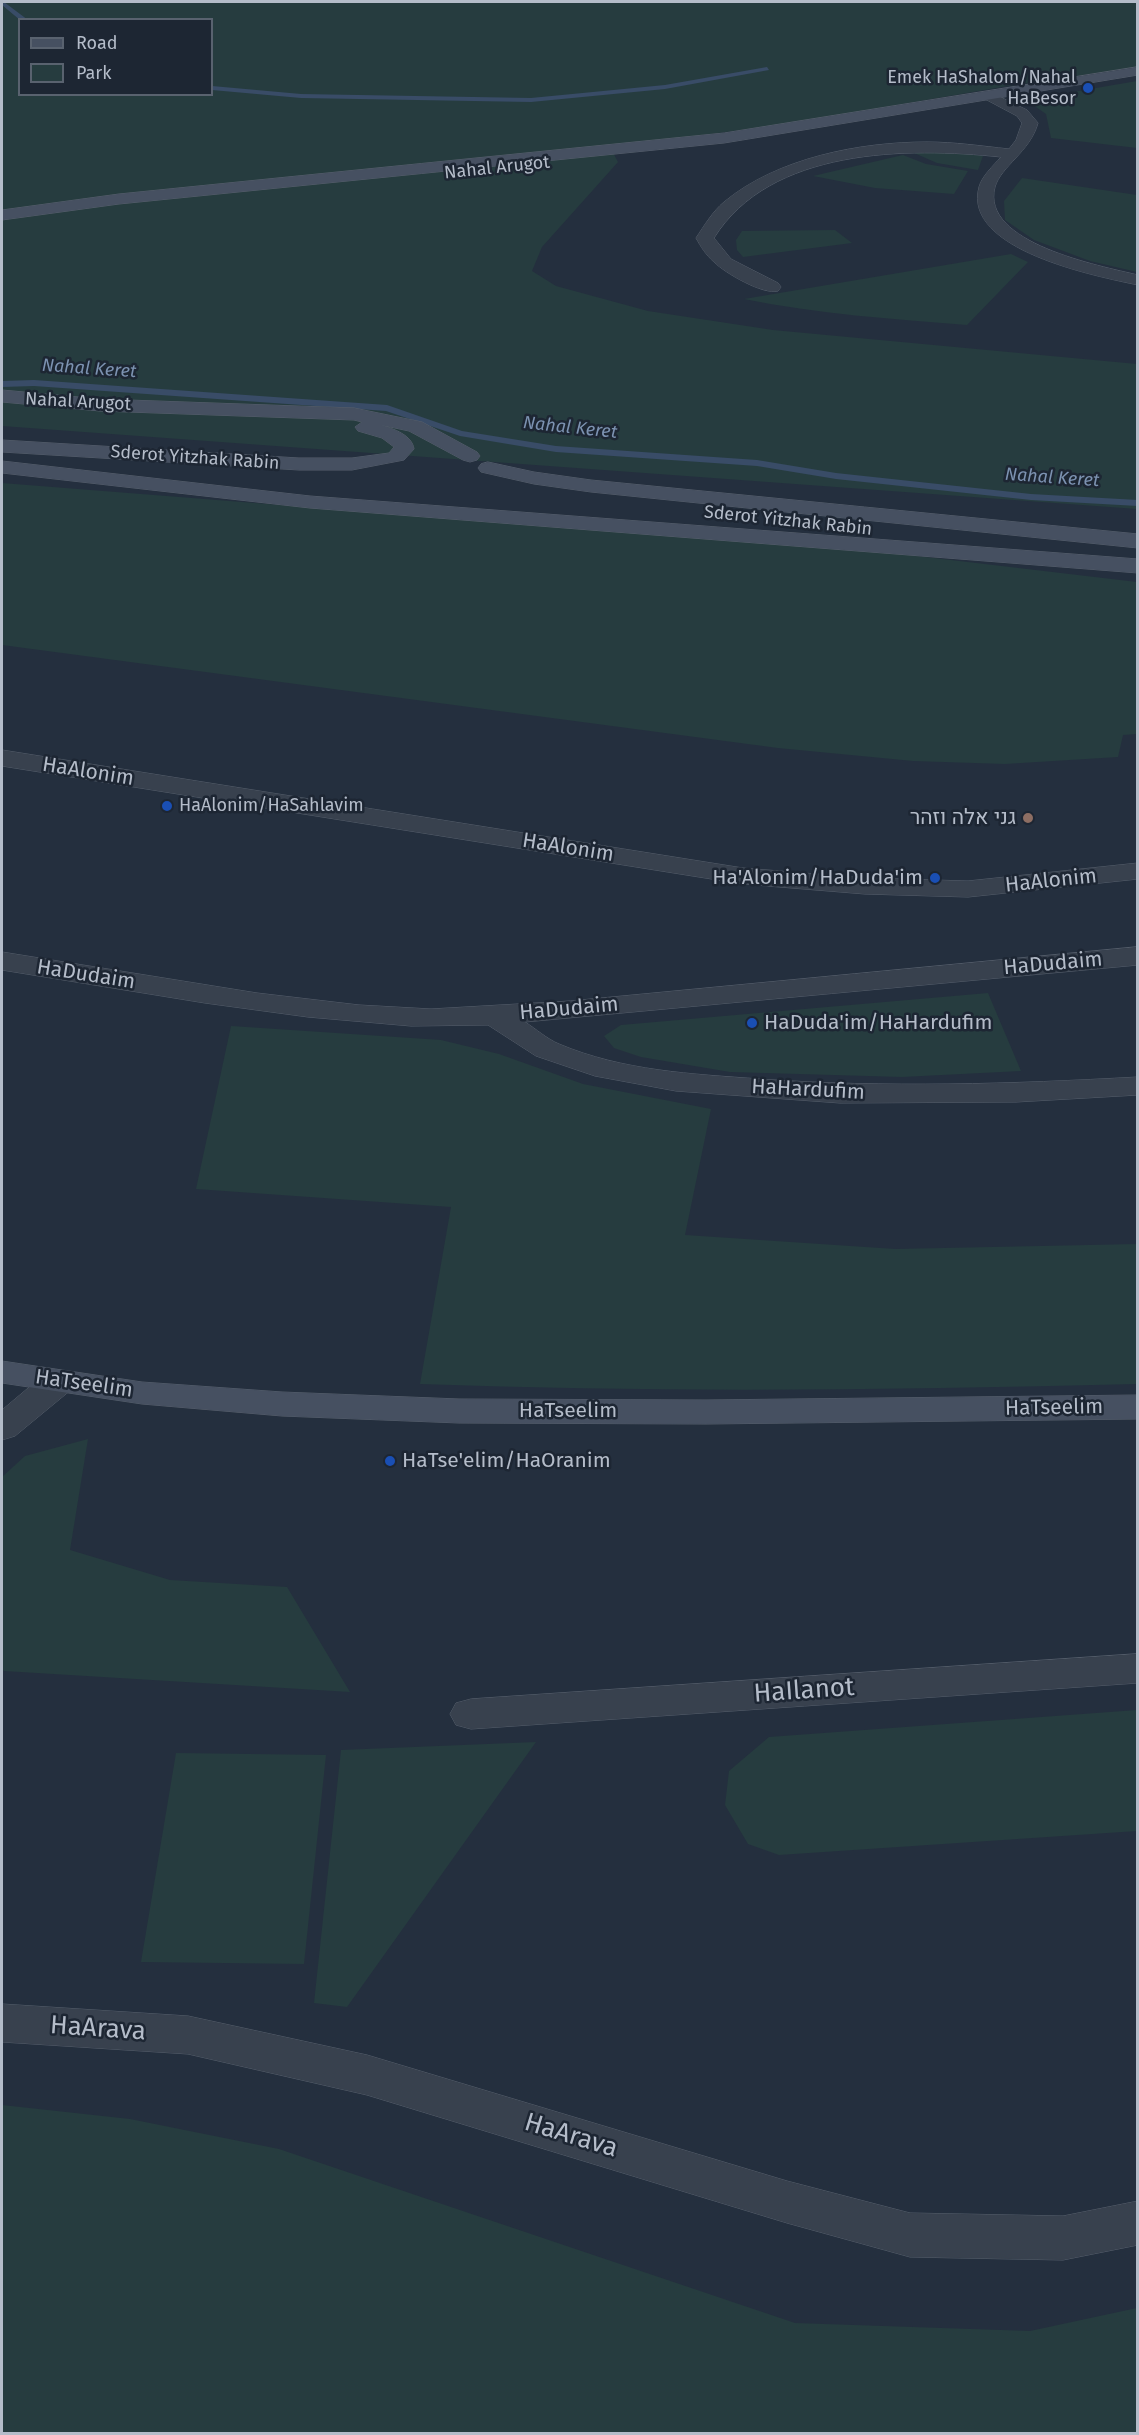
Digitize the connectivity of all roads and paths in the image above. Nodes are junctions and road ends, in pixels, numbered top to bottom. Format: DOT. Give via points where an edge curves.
graph roads {
  1 [pos="1137,71"];
  2 [pos="990,96"];
  3 [pos="1013,154"];
  4 [pos="2,215"];
  5 [pos="2,223"];
  6 [pos="1137,280"];
  7 [pos="772,287"];
  8 [pos="2,396"];
  9 [pos="2,406"];
  10 [pos="2,446"];
  11 [pos="392,458"];
  12 [pos="2,466"];
  13 [pos="478,469"];
  14 [pos="378,483"];
  15 [pos="1137,541"];
  16 [pos="1137,558"];
  17 [pos="1137,566"];
  18 [pos="2,758"];
  19 [pos="1137,871"];
  20 [pos="1137,956"];
  21 [pos="2,961"];
  22 [pos="493,1015"];
  23 [pos="1137,1086"];
  24 [pos="2,1371"];
  25 [pos="59,1381"];
  26 [pos="1137,1407"];
  27 [pos="2,1428"];
  28 [pos="1137,1668"];
  29 [pos="471,1714"];
  30 [pos="2,2023"];
  31 [pos="1137,2223"];
  1 -- 2 [label="street, Nahal Arugot"];
  2 -- 3 [label="street" via="1022,113 1030,123 1028,134"];
  2 -- 4 [label="street, Nahal Arugot" via="724,138 119,199"];
  2 -- 5 [label="street, Nahal Arugot" via="723,145 115,206"];
  3 -- 6 [label="street" via="987,186 984,204 993,222 1010,238 1050,255"];
  3 -- 7 [label="street" via="949,148 886,150 802,167 763,183 729,206 705,238 713,254"];
  8 -- 13 [label="street, Nahal Arugot" via="100,405 354,414 415,426"];
  9 -- 11 [label="street, Nahal Arugot" via="336,422 389,434 404,445"];
  10 -- 11 [label="street, Sderot Yitzhak Rabin" via="299,464 352,464"];
  11 -- 13 [label="street, Sderot Yitzhak Rabin" via="438,451"];
  11 -- 14 [label="street" via="378,465"];
  12 -- 14 [label="street, Sderot Yitzhak Rabin"];
  12 -- 17 [label="street" via="310,502"];
  13 -- 15 [label="street, Sderot Yitzhak Rabin" via="591,486"];
  14 -- 16 [label="street, Sderot Yitzhak Rabin" via="418,493 684,510"];
  18 -- 19 [label="street, HaAlonim" via="743,876 968,889"];
  20 -- 22 [label="street, HaDudaim"];
  21 -- 22 [label="street, HaDudaim" via="334,1011 413,1017"];
  22 -- 23 [label="street, HaHardufim" via="548,1050 606,1070 676,1082 840,1094 1016,1093"];
  24 -- 25 [label="street, HaTseelim"];
  25 -- 26 [label="street, HaTseelim" via="142,1393 282,1404 459,1411"];
  25 -- 27 [label="street"];
  28 -- 29 [label="street, HaIlanot"];
  30 -- 31 [label="street, HaArava" via="188,2035 367,2075 910,2235 1063,2238"];
}
